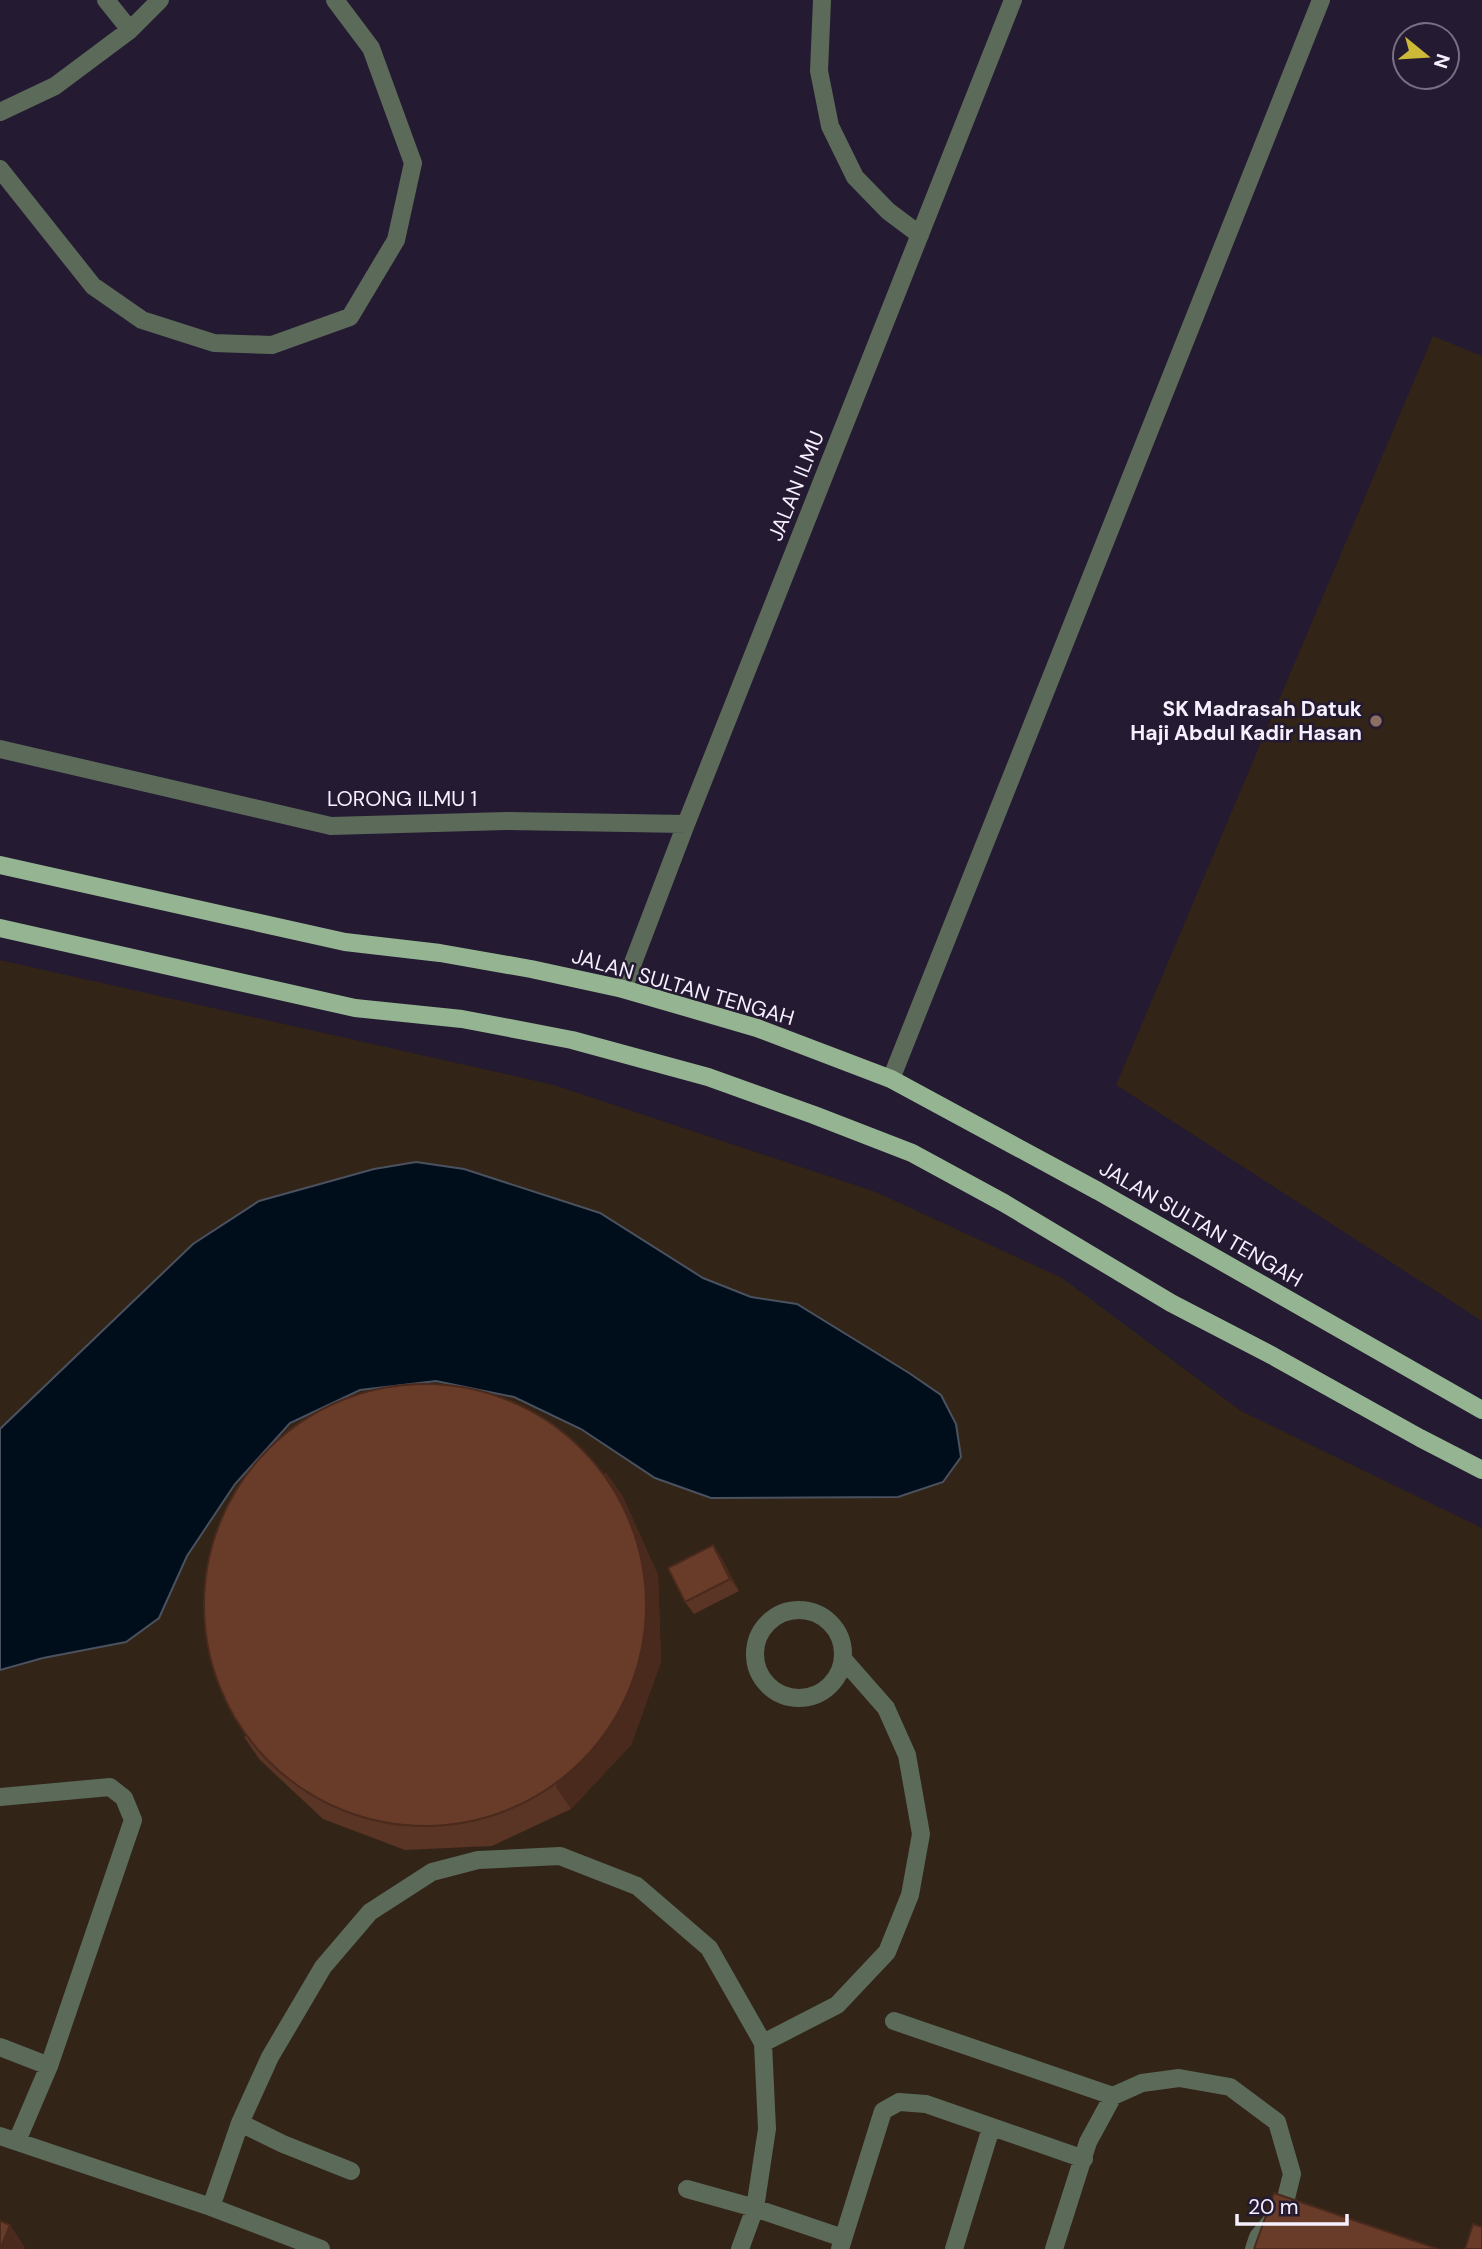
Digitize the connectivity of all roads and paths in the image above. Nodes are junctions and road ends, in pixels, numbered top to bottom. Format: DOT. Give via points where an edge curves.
graph roads {
  1 [pos="106,0"];
  2 [pos="160,0"];
  3 [pos="335,0"];
  4 [pos="822,0"];
  5 [pos="1013,0"];
  6 [pos="1321,0"];
  7 [pos="130,30"];
  8 [pos="0,112"];
  9 [pos="0,169"];
  10 [pos="920,235"];
  11 [pos="0,749"];
  12 [pos="686,824"];
  13 [pos="0,865"];
  14 [pos="0,928"];
  15 [pos="623,989"];
  16 [pos="891,1079"];
  17 [pos="1482,1410"];
  18 [pos="1482,1470"];
  19 [pos="843,1659"];
  20 [pos="0,1797"];
  21 [pos="894,2021"];
  22 [pos="763,2043"];
  23 [pos="0,2047"];
  24 [pos="50,2066"];
  25 [pos="1113,2096"];
  26 [pos="240,2123"];
  27 [pos="991,2128"];
  28 [pos="8,2138"];
  29 [pos="1084,2159"];
  30 [pos="351,2171"];
  31 [pos="687,2189"];
  32 [pos="211,2207"];
  33 [pos="755,2208"];
  34 [pos="841,2244"];
  35 [pos="321,2249"];
  36 [pos="740,2249"];
  37 [pos="954,2249"];
  38 [pos="1054,2249"];
  39 [pos="1254,2249"];
  1 -- 7 [label="street"];
  2 -- 7 [label="street"];
  3 -- 9 [label="street" via="371,48 413,163 396,240 350,317 272,345 214,343 142,320 93,286"];
  4 -- 10 [label="street" via="819,71 830,126 855,177"];
  5 -- 10 [label="street, JALAN ILMU"];
  6 -- 16 [label="street"];
  7 -- 8 [label="street" via="55,86"];
  10 -- 12 [label="street, JALAN ILMU"];
  11 -- 12 [label="street, LORONG ILMU 1" via="331,826 506,821"];
  12 -- 15 [label="street, JALAN ILMU"];
  13 -- 15 [label="main road, JALAN SULTAN TENGAH" via="345,942 440,953"];
  14 -- 18 [label="main road" via="355,1008 462,1019 572,1040 708,1077 814,1115 912,1153 1171,1303"];
  15 -- 16 [label="main road, JALAN SULTAN TENGAH" via="757,1027"];
  16 -- 17 [label="main road, JALAN SULTAN TENGAH"];
  19 -- 19 [label="street" via="833,1627 820,1615 804,1610 787,1611 772,1619 760,1632 755,1649 756,1666 764,1681 777,1693 793,1698 811,1697 826,1689"];
  19 -- 22 [label="street" via="886,1708 907,1755 921,1834 910,1895 887,1952 837,2006"];
  20 -- 24 [label="street" via="110,1787 124,1798 133,1820"];
  21 -- 25 [label="street"];
  22 -- 26 [label="street" via="709,1948 637,1886 560,1856 478,1860 432,1872 370,1912 323,1967 270,2057"];
  22 -- 33 [label="street" via="767,2129"];
  23 -- 24 [label="street"];
  24 -- 28 [label="street"];
  25 -- 29 [label="street"];
  25 -- 39 [label="street" via="1142,2083 1179,2078 1230,2087 1276,2122 1292,2174 1284,2206 1258,2237"];
  26 -- 30 [label="street"];
  26 -- 32 [label="street"];
  27 -- 29 [label="street"];
  27 -- 34 [label="street" via="926,2104 899,2102 883,2110"];
  27 -- 37 [label="street"];
  28 -- 32 [label="street"];
  29 -- 38 [label="street"];
  31 -- 33 [label="street"];
  32 -- 35 [label="street"];
  33 -- 34 [label="street"];
  33 -- 36 [label="street"];
}
